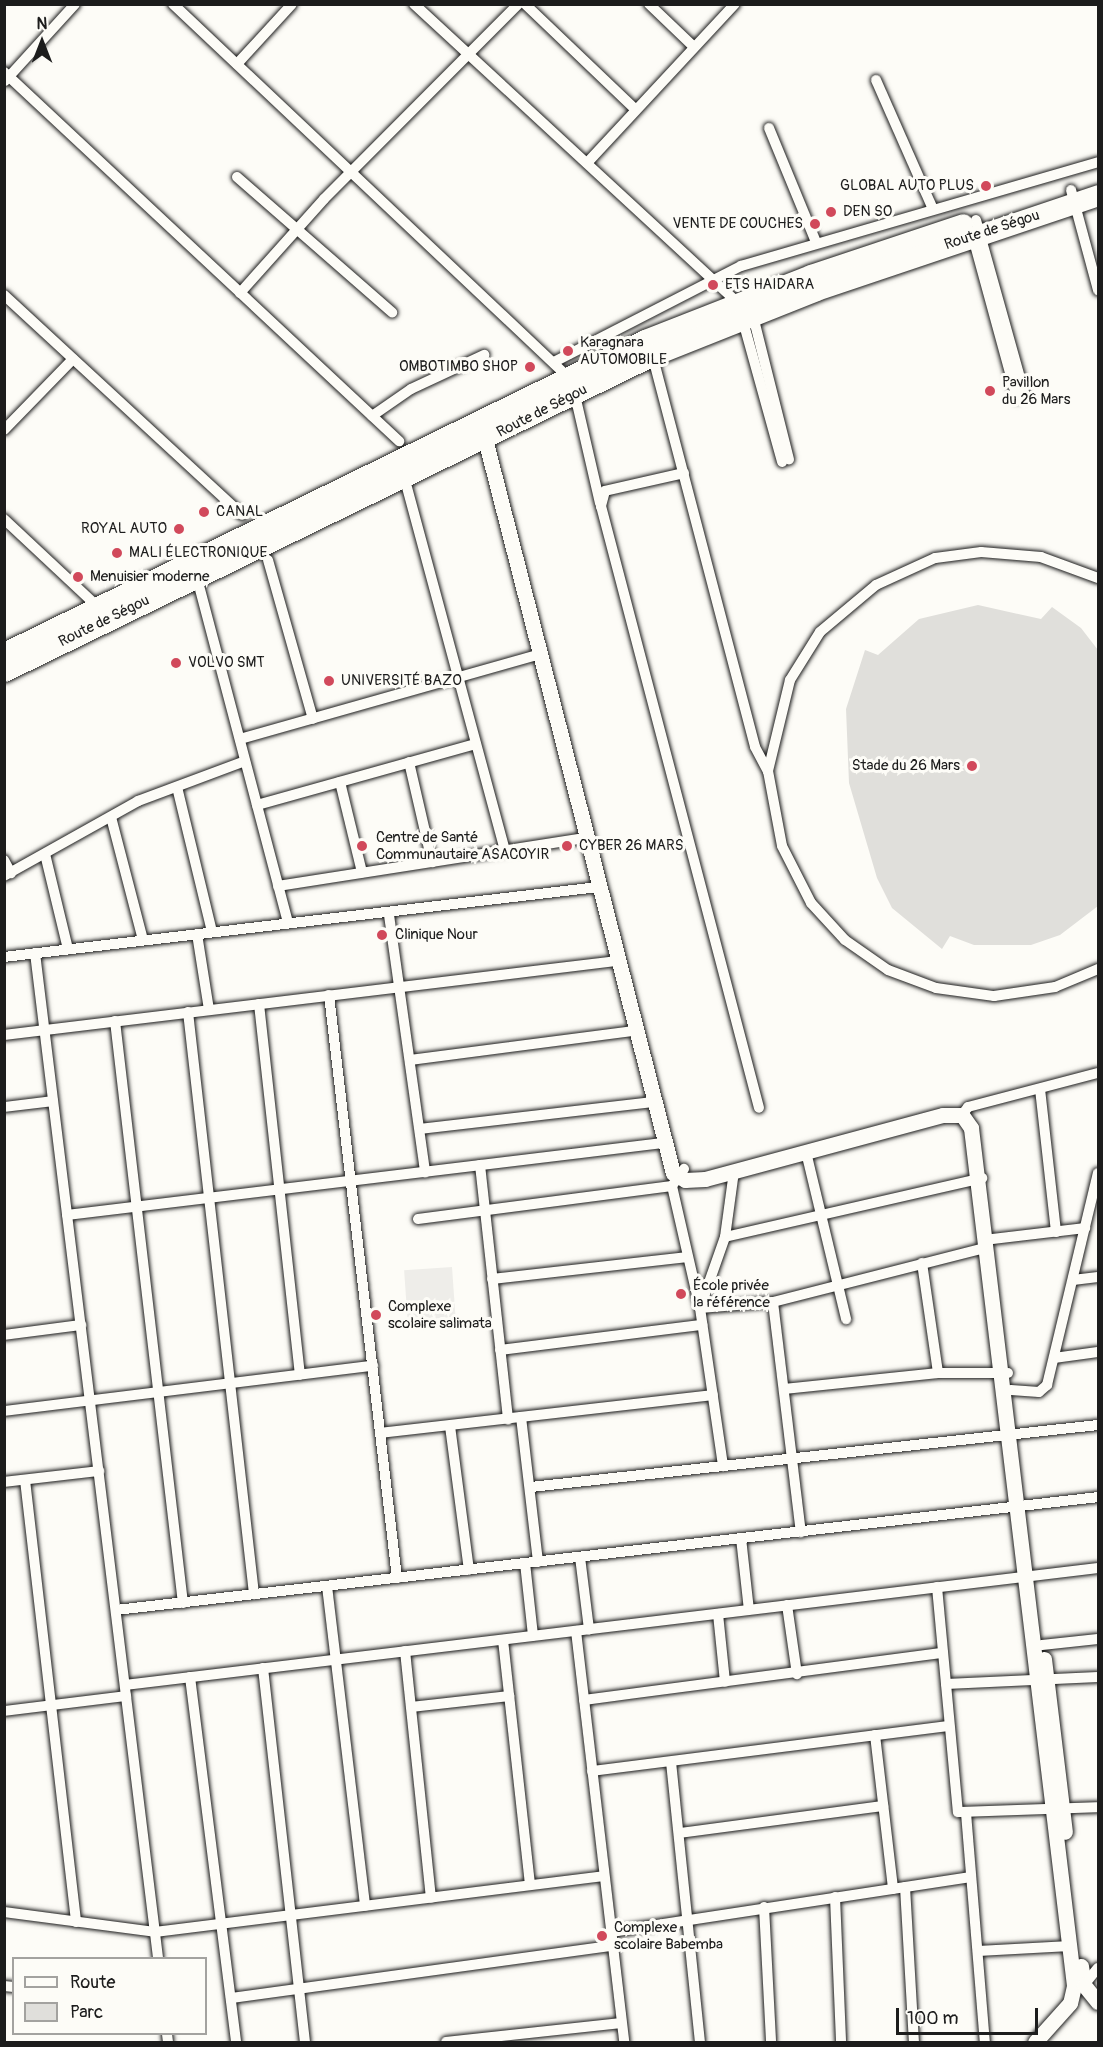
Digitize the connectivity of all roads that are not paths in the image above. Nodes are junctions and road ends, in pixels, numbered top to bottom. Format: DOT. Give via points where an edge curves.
graph roads {
  1 [pos="75,4"];
  2 [pos="173,4"];
  3 [pos="292,4"];
  4 [pos="414,4"];
  5 [pos="518,4"];
  6 [pos="525,4"];
  7 [pos="649,4"];
  8 [pos="735,4"];
  9 [pos="694,47"];
  10 [pos="470,55"];
  11 [pos="237,64"];
  12 [pos="6,77"];
  13 [pos="876,80"];
  14 [pos="636,110"];
  15 [pos="769,128"];
  16 [pos="1098,162"];
  17 [pos="587,163"];
  18 [pos="353,172"];
  19 [pos="237,177"];
  20 [pos="1098,182"];
  21 [pos="1098,195"];
  22 [pos="1073,196"];
  23 [pos="933,209"];
  24 [pos="974,228"];
  25 [pos="298,229"];
  26 [pos="816,242"];
  27 [pos="713,279"];
  28 [pos="1098,290"];
  29 [pos="240,293"];
  30 [pos="7,303"];
  31 [pos="746,309"];
  32 [pos="392,312"];
  33 [pos="649,347"];
  34 [pos="484,355"];
  35 [pos="73,359"];
  36 [pos="561,368"];
  37 [pos="575,395"];
  38 [pos="1021,397"];
  39 [pos="372,416"];
  40 [pos="488,428"];
  41 [pos="4,430"];
  42 [pos="399,441"];
  43 [pos="786,460"];
  44 [pos="684,473"];
  45 [pos="405,480"];
  46 [pos="601,506"];
  47 [pos="242,515"];
  48 [pos="4,519"];
  49 [pos="268,560"];
  50 [pos="197,578"];
  51 [pos="1098,578"];
  52 [pos="98,607"];
  53 [pos="4,653"];
  54 [pos="540,654"];
  55 [pos="4,671"];
  56 [pos="459,677"];
  57 [pos="313,719"];
  58 [pos="240,739"];
  59 [pos="476,744"];
  60 [pos="245,761"];
  61 [pos="409,762"];
  62 [pos="768,771"];
  63 [pos="340,782"];
  64 [pos="177,787"];
  65 [pos="257,805"];
  66 [pos="111,816"];
  67 [pos="586,838"];
  68 [pos="505,850"];
  69 [pos="45,854"];
  70 [pos="4,860"];
  71 [pos="432,861"];
  72 [pos="362,872"];
  73 [pos="8,875"];
  74 [pos="278,886"];
  75 [pos="598,887"];
  76 [pos="389,915"];
  77 [pos="288,923"];
  78 [pos="212,932"];
  79 [pos="197,934"];
  80 [pos="143,940"];
  81 [pos="68,949"];
  82 [pos="35,953"];
  83 [pos="4,957"];
  84 [pos="616,960"];
  85 [pos="1098,969"];
  86 [pos="399,987"];
  87 [pos="330,995"];
  88 [pos="259,1004"];
  89 [pos="209,1010"];
  90 [pos="188,1012"];
  91 [pos="115,1021"];
  92 [pos="45,1030"];
  93 [pos="634,1031"];
  94 [pos="4,1035"];
  95 [pos="410,1060"];
  96 [pos="1098,1073"];
  97 [pos="1040,1089"];
  98 [pos="53,1101"];
  99 [pos="652,1102"];
  100 [pos="4,1107"];
  101 [pos="759,1108"];
  102 [pos="965,1111"];
  103 [pos="420,1130"];
  104 [pos="663,1143"];
  105 [pos="806,1152"];
  106 [pos="480,1166"];
  107 [pos="734,1171"];
  108 [pos="424,1172"];
  109 [pos="1098,1173"];
  110 [pos="678,1178"];
  111 [pos="980,1179"];
  112 [pos="351,1181"];
  113 [pos="279,1190"];
  114 [pos="209,1198"];
  115 [pos="137,1207"];
  116 [pos="1094,1208"];
  117 [pos="485,1210"];
  118 [pos="821,1214"];
  119 [pos="67,1215"];
  120 [pos="418,1219"];
  121 [pos="1085,1228"];
  122 [pos="1056,1232"];
  123 [pos="725,1237"];
  124 [pos="987,1242"];
  125 [pos="688,1257"];
  126 [pos="922,1263"];
  127 [pos="1098,1277"];
  128 [pos="492,1279"];
  129 [pos="1073,1280"];
  130 [pos="838,1284"];
  131 [pos="773,1302"];
  132 [pos="700,1308"];
  133 [pos="846,1319"];
  134 [pos="81,1325"];
  135 [pos="702,1325"];
  136 [pos="4,1335"];
  137 [pos="500,1350"];
  138 [pos="1098,1352"];
  139 [pos="1054,1358"];
  140 [pos="373,1366"];
  141 [pos="938,1373"];
  142 [pos="1004,1373"];
  143 [pos="300,1375"];
  144 [pos="230,1383"];
  145 [pos="784,1389"];
  146 [pos="1011,1390"];
  147 [pos="159,1392"];
  148 [pos="713,1395"];
  149 [pos="90,1400"];
  150 [pos="4,1411"];
  151 [pos="521,1417"];
  152 [pos="508,1419"];
  153 [pos="1098,1425"];
  154 [pos="450,1426"];
  155 [pos="380,1433"];
  156 [pos="1012,1434"];
  157 [pos="793,1458"];
  158 [pos="723,1466"];
  159 [pos="99,1471"];
  160 [pos="26,1480"];
  161 [pos="4,1482"];
  162 [pos="531,1487"];
  163 [pos="1098,1497"];
  164 [pos="1020,1506"];
  165 [pos="801,1532"];
  166 [pos="741,1538"];
  167 [pos="580,1557"];
  168 [pos="538,1562"];
  169 [pos="525,1563"];
  170 [pos="1098,1568"];
  171 [pos="469,1570"];
  172 [pos="1028,1576"];
  173 [pos="397,1578"];
  174 [pos="327,1586"];
  175 [pos="937,1587"];
  176 [pos="254,1594"];
  177 [pos="183,1603"];
  178 [pos="787,1605"];
  179 [pos="750,1610"];
  180 [pos="116,1611"];
  181 [pos="718,1614"];
  182 [pos="589,1629"];
  183 [pos="576,1631"];
  184 [pos="533,1636"];
  185 [pos="1098,1639"];
  186 [pos="503,1640"];
  187 [pos="1042,1645"];
  188 [pos="405,1651"];
  189 [pos="943,1653"];
  190 [pos="335,1660"];
  191 [pos="263,1668"];
  192 [pos="797,1674"];
  193 [pos="190,1677"];
  194 [pos="1098,1677"];
  195 [pos="1041,1681"];
  196 [pos="724,1682"];
  197 [pos="946,1684"];
  198 [pos="125,1691"];
  199 [pos="509,1696"];
  200 [pos="584,1700"];
  201 [pos="51,1705"];
  202 [pos="411,1707"];
  203 [pos="4,1711"];
  204 [pos="949,1726"];
  205 [pos="875,1735"];
  206 [pos="671,1762"];
  207 [pos="592,1771"];
  208 [pos="883,1806"];
  209 [pos="1098,1807"];
  210 [pos="1057,1809"];
  211 [pos="966,1813"];
  212 [pos="680,1833"];
  213 [pos="604,1876"];
  214 [pos="971,1876"];
  215 [pos="530,1885"];
  216 [pos="905,1887"];
  217 [pos="893,1889"];
  218 [pos="835,1897"];
  219 [pos="431,1898"];
  220 [pos="364,1906"];
  221 [pos="764,1907"];
  222 [pos="5,1911"];
  223 [pos="291,1915"];
  224 [pos="691,1920"];
  225 [pos="76,1922"];
  226 [pos="223,1924"];
  227 [pos="155,1932"];
  228 [pos="611,1932"];
  229 [pos="612,1946"];
  230 [pos="1070,1946"];
  231 [pos="978,1951"];
  232 [pos="158,1957"];
  233 [pos="1098,1968"];
  234 [pos="1084,1985"];
  235 [pos="299,1988"];
  236 [pos="231,1998"];
  237 [pos="1098,2002"];
  238 [pos="621,2023"];
  239 [pos="539,2037"];
  240 [pos="467,2041"];
  241 [pos="236,2043"];
  242 [pos="305,2043"];
  243 [pos="446,2043"];
  244 [pos="624,2043"];
  245 [pos="700,2043"];
  246 [pos="771,2043"];
  247 [pos="841,2043"];
  248 [pos="914,2043"];
  249 [pos="985,2043"];
  250 [pos="1035,2043"];
  1 -- 12 [label="street"];
  2 -- 11 [label="street"];
  3 -- 11 [label="street"];
  4 -- 10 [label="street"];
  5 -- 10 [label="street"];
  6 -- 14 [label="street"];
  7 -- 9 [label="street"];
  8 -- 9 [label="street"];
  9 -- 14 [label="street"];
  10 -- 17 [label="street"];
  10 -- 18 [label="street"];
  11 -- 18 [label="street"];
  12 -- 29 [label="street"];
  13 -- 23 [label="street"];
  14 -- 17 [label="street"];
  15 -- 26 [label="street"];
  16 -- 23 [label="street"];
  17 -- 27 [label="street"];
  18 -- 25 [label="street"];
  18 -- 36 [label="street"];
  19 -- 25 [label="street"];
  20 -- 22 [label="highway, Route de Ségou"];
  21 -- 22 [label="highway, Route de Ségou"];
  22 -- 24 [label="highway, Route de Ségou"];
  22 -- 28 [label="street"];
  23 -- 26 [label="street"];
  24 -- 31 [label="highway, Route de Ségou"];
  24 -- 38 [label="street"];
  25 -- 29 [label="street"];
  25 -- 32 [label="street"];
  26 -- 27 [label="street"];
  27 -- 31 [label="street"];
  27 -- 36 [label="street"];
  29 -- 39 [label="street"];
  30 -- 35 [label="street"];
  31 -- 33 [label="highway, Route de Ségou"];
  31 -- 43 [label="street"];
  33 -- 36 [label="highway, Route de Ségou"];
  33 -- 37 [label="highway, Route de Ségou"];
  33 -- 44 [label="street"];
  34 -- 39 [label="street" via="411,389"];
  35 -- 41 [label="street"];
  35 -- 47 [label="street"];
  36 -- 40 [label="highway, Route de Ségou"];
  37 -- 40 [label="highway, Route de Ségou"];
  37 -- 46 [label="street"];
  39 -- 42 [label="street"];
  40 -- 45 [label="highway, Route de Ségou"];
  40 -- 52 [label="highway, Route de Ségou"];
  40 -- 54 [label="street"];
  40 -- 110 [label="street"];
  44 -- 46 [label="street" via="605,491"];
  44 -- 62 [label="street" via="755,747"];
  45 -- 50 [label="highway, Route de Ségou"];
  45 -- 56 [label="street"];
  46 -- 101 [label="street"];
  48 -- 52 [label="street"];
  49 -- 57 [label="street"];
  50 -- 55 [label="highway, Route de Ségou"];
  50 -- 58 [label="street"];
  51 -- 62 [label="street" via="1041,557 981,552 935,558 876,585 820,632 790,680"];
  52 -- 53 [label="highway, Route de Ségou"];
  54 -- 56 [label="street"];
  54 -- 67 [label="street"];
  56 -- 57 [label="street"];
  56 -- 59 [label="street"];
  57 -- 58 [label="street"];
  58 -- 60 [label="street"];
  59 -- 61 [label="street"];
  59 -- 68 [label="street"];
  60 -- 64 [label="street"];
  60 -- 65 [label="street"];
  61 -- 63 [label="street"];
  61 -- 71 [label="street"];
  62 -- 85 [label="street" via="782,846 811,903 845,940 888,970 936,988 994,996 1055,987"];
  63 -- 65 [label="street"];
  63 -- 72 [label="street"];
  64 -- 66 [label="street"];
  64 -- 78 [label="street"];
  65 -- 74 [label="street"];
  66 -- 69 [label="street"];
  66 -- 80 [label="street"];
  67 -- 68 [label="street"];
  67 -- 75 [label="street"];
  68 -- 71 [label="street"];
  69 -- 73 [label="street"];
  69 -- 81 [label="street"];
  70 -- 73 [label="street"];
  71 -- 72 [label="street"];
  72 -- 74 [label="street"];
  74 -- 77 [label="street"];
  75 -- 76 [label="street"];
  75 -- 84 [label="street"];
  76 -- 77 [label="street"];
  76 -- 86 [label="street"];
  77 -- 78 [label="street"];
  78 -- 79 [label="street"];
  79 -- 80 [label="street"];
  79 -- 89 [label="street"];
  80 -- 81 [label="street"];
  81 -- 82 [label="street"];
  82 -- 83 [label="street"];
  82 -- 92 [label="street"];
  84 -- 86 [label="street"];
  84 -- 93 [label="street"];
  86 -- 87 [label="street"];
  86 -- 95 [label="street"];
  87 -- 88 [label="street"];
  87 -- 112 [label="street"];
  88 -- 89 [label="street"];
  88 -- 113 [label="street"];
  89 -- 90 [label="street"];
  90 -- 91 [label="street"];
  90 -- 114 [label="street"];
  91 -- 92 [label="street"];
  91 -- 115 [label="street"];
  92 -- 94 [label="street"];
  92 -- 98 [label="street"];
  93 -- 95 [label="street"];
  93 -- 99 [label="street"];
  95 -- 103 [label="street"];
  96 -- 97 [label="street"];
  97 -- 102 [label="street"];
  97 -- 122 [label="street"];
  98 -- 100 [label="street"];
  98 -- 119 [label="street"];
  99 -- 103 [label="street"];
  99 -- 104 [label="street"];
  102 -- 105 [label="street"];
  102 -- 110 [label="street" via="942,1106"];
  102 -- 111 [label="street"];
  103 -- 108 [label="street"];
  104 -- 106 [label="street"];
  104 -- 110 [label="street"];
  105 -- 107 [label="street"];
  105 -- 118 [label="street"];
  106 -- 108 [label="street"];
  106 -- 117 [label="street"];
  107 -- 110 [label="street" via="692,1181"];
  107 -- 123 [label="street"];
  108 -- 112 [label="street"];
  109 -- 116 [label="street"];
  110 -- 117 [label="street"];
  110 -- 125 [label="street"];
  111 -- 118 [label="street"];
  111 -- 124 [label="street"];
  112 -- 113 [label="street"];
  112 -- 140 [label="street"];
  113 -- 114 [label="street"];
  113 -- 143 [label="street"];
  114 -- 115 [label="street"];
  114 -- 144 [label="street"];
  115 -- 119 [label="street"];
  115 -- 147 [label="street"];
  116 -- 121 [label="street"];
  117 -- 120 [label="street"];
  117 -- 128 [label="street"];
  118 -- 123 [label="street"];
  118 -- 130 [label="street"];
  119 -- 134 [label="street"];
  121 -- 122 [label="street"];
  121 -- 129 [label="street"];
  122 -- 124 [label="street"];
  123 -- 132 [label="street"];
  124 -- 126 [label="street"];
  124 -- 142 [label="street"];
  125 -- 128 [label="street"];
  125 -- 132 [label="street"];
  126 -- 130 [label="street"];
  126 -- 141 [label="street"];
  127 -- 129 [label="street"];
  128 -- 137 [label="street"];
  129 -- 139 [label="street"];
  130 -- 131 [label="street"];
  130 -- 133 [label="street"];
  131 -- 132 [label="street"];
  131 -- 145 [label="street"];
  132 -- 135 [label="street"];
  134 -- 136 [label="street"];
  134 -- 149 [label="street"];
  135 -- 137 [label="street"];
  135 -- 148 [label="street"];
  137 -- 152 [label="street"];
  138 -- 139 [label="street"];
  139 -- 146 [label="street" via="1044,1391"];
  140 -- 143 [label="street"];
  140 -- 155 [label="street"];
  141 -- 142 [label="street"];
  141 -- 145 [label="street"];
  142 -- 146 [label="street"];
  142 -- 156 [label="street"];
  143 -- 144 [label="street"];
  144 -- 147 [label="street"];
  144 -- 176 [label="street"];
  145 -- 157 [label="street"];
  146 -- 156 [label="street"];
  147 -- 149 [label="street"];
  147 -- 177 [label="street"];
  148 -- 151 [label="street"];
  148 -- 158 [label="street"];
  149 -- 150 [label="street"];
  149 -- 159 [label="street"];
  151 -- 152 [label="street"];
  151 -- 162 [label="street"];
  152 -- 154 [label="street"];
  153 -- 156 [label="street"];
  154 -- 155 [label="street"];
  154 -- 171 [label="street"];
  155 -- 173 [label="street"];
  156 -- 157 [label="street"];
  156 -- 164 [label="street"];
  157 -- 158 [label="street"];
  157 -- 165 [label="street"];
  158 -- 162 [label="street"];
  159 -- 160 [label="street"];
  159 -- 180 [label="street"];
  160 -- 161 [label="street"];
  160 -- 201 [label="street"];
  162 -- 168 [label="street"];
  163 -- 164 [label="street"];
  164 -- 165 [label="street"];
  164 -- 172 [label="street"];
  165 -- 166 [label="street"];
  166 -- 167 [label="street"];
  166 -- 179 [label="street"];
  167 -- 168 [label="street"];
  167 -- 182 [label="street"];
  168 -- 169 [label="street"];
  169 -- 171 [label="street"];
  169 -- 184 [label="street"];
  170 -- 172 [label="street"];
  171 -- 173 [label="street"];
  172 -- 175 [label="street"];
  172 -- 187 [label="street"];
  172 -- 195 [label="street"];
  173 -- 174 [label="street"];
  174 -- 176 [label="street"];
  174 -- 190 [label="street"];
  175 -- 178 [label="street"];
  175 -- 189 [label="street"];
  176 -- 177 [label="street"];
  177 -- 180 [label="street"];
  178 -- 179 [label="street"];
  178 -- 192 [label="street"];
  179 -- 181 [label="street"];
  180 -- 198 [label="street"];
  181 -- 182 [label="street"];
  181 -- 196 [label="street"];
  182 -- 183 [label="street"];
  183 -- 184 [label="street"];
  183 -- 200 [label="street"];
  184 -- 186 [label="street"];
  185 -- 187 [label="street"];
  186 -- 188 [label="street"];
  186 -- 199 [label="street"];
  187 -- 195 [label="street"];
  188 -- 190 [label="street"];
  188 -- 202 [label="street"];
  189 -- 192 [label="street"];
  189 -- 197 [label="street"];
  190 -- 191 [label="street"];
  190 -- 220 [label="street"];
  191 -- 193 [label="street"];
  191 -- 223 [label="street"];
  192 -- 196 [label="street"];
  193 -- 198 [label="street"];
  193 -- 226 [label="street"];
  194 -- 195 [label="street"];
  195 -- 197 [label="street"];
  195 -- 210 [label="street"];
  196 -- 200 [label="street"];
  197 -- 204 [label="street"];
  198 -- 201 [label="street"];
  198 -- 227 [label="street"];
  199 -- 202 [label="street"];
  199 -- 215 [label="street"];
  200 -- 207 [label="street"];
  201 -- 203 [label="street"];
  201 -- 225 [label="street"];
  202 -- 219 [label="street"];
  204 -- 205 [label="street"];
  204 -- 211 [label="street" via="957,1809"];
  205 -- 206 [label="street"];
  205 -- 208 [label="street"];
  206 -- 207 [label="street"];
  206 -- 212 [label="street"];
  207 -- 213 [label="street"];
  208 -- 212 [label="street"];
  208 -- 217 [label="street"];
  209 -- 210 [label="street"];
  210 -- 211 [label="street"];
  210 -- 230 [label="street"];
  210 -- 234 [label="street"];
  211 -- 214 [label="street"];
  212 -- 224 [label="street"];
  213 -- 215 [label="street"];
  213 -- 228 [label="street"];
  214 -- 216 [label="street"];
  214 -- 231 [label="street"];
  215 -- 219 [label="street"];
  216 -- 217 [label="street"];
  216 -- 248 [label="street"];
  217 -- 218 [label="street"];
  218 -- 221 [label="street"];
  218 -- 247 [label="street"];
  219 -- 220 [label="street"];
  220 -- 223 [label="street"];
  221 -- 224 [label="street"];
  221 -- 246 [label="street"];
  222 -- 225 [label="street"];
  223 -- 226 [label="street"];
  223 -- 235 [label="street"];
  224 -- 228 [label="street"];
  224 -- 245 [label="street"];
  225 -- 227 [label="street"];
  226 -- 227 [label="street"];
  226 -- 236 [label="street"];
  227 -- 232 [label="street"];
  228 -- 229 [label="street"];
  229 -- 235 [label="street"];
  229 -- 238 [label="street"];
  230 -- 231 [label="street"];
  230 -- 250 [label="street" via="1073,1995"];
  231 -- 249 [label="street"];
  233 -- 234 [label="street"];
  234 -- 237 [label="street"];
  235 -- 236 [label="street"];
  235 -- 242 [label="street"];
  236 -- 241 [label="street"];
  238 -- 239 [label="street"];
  238 -- 244 [label="street"];
  239 -- 240 [label="street"];
  240 -- 243 [label="street"];
}
